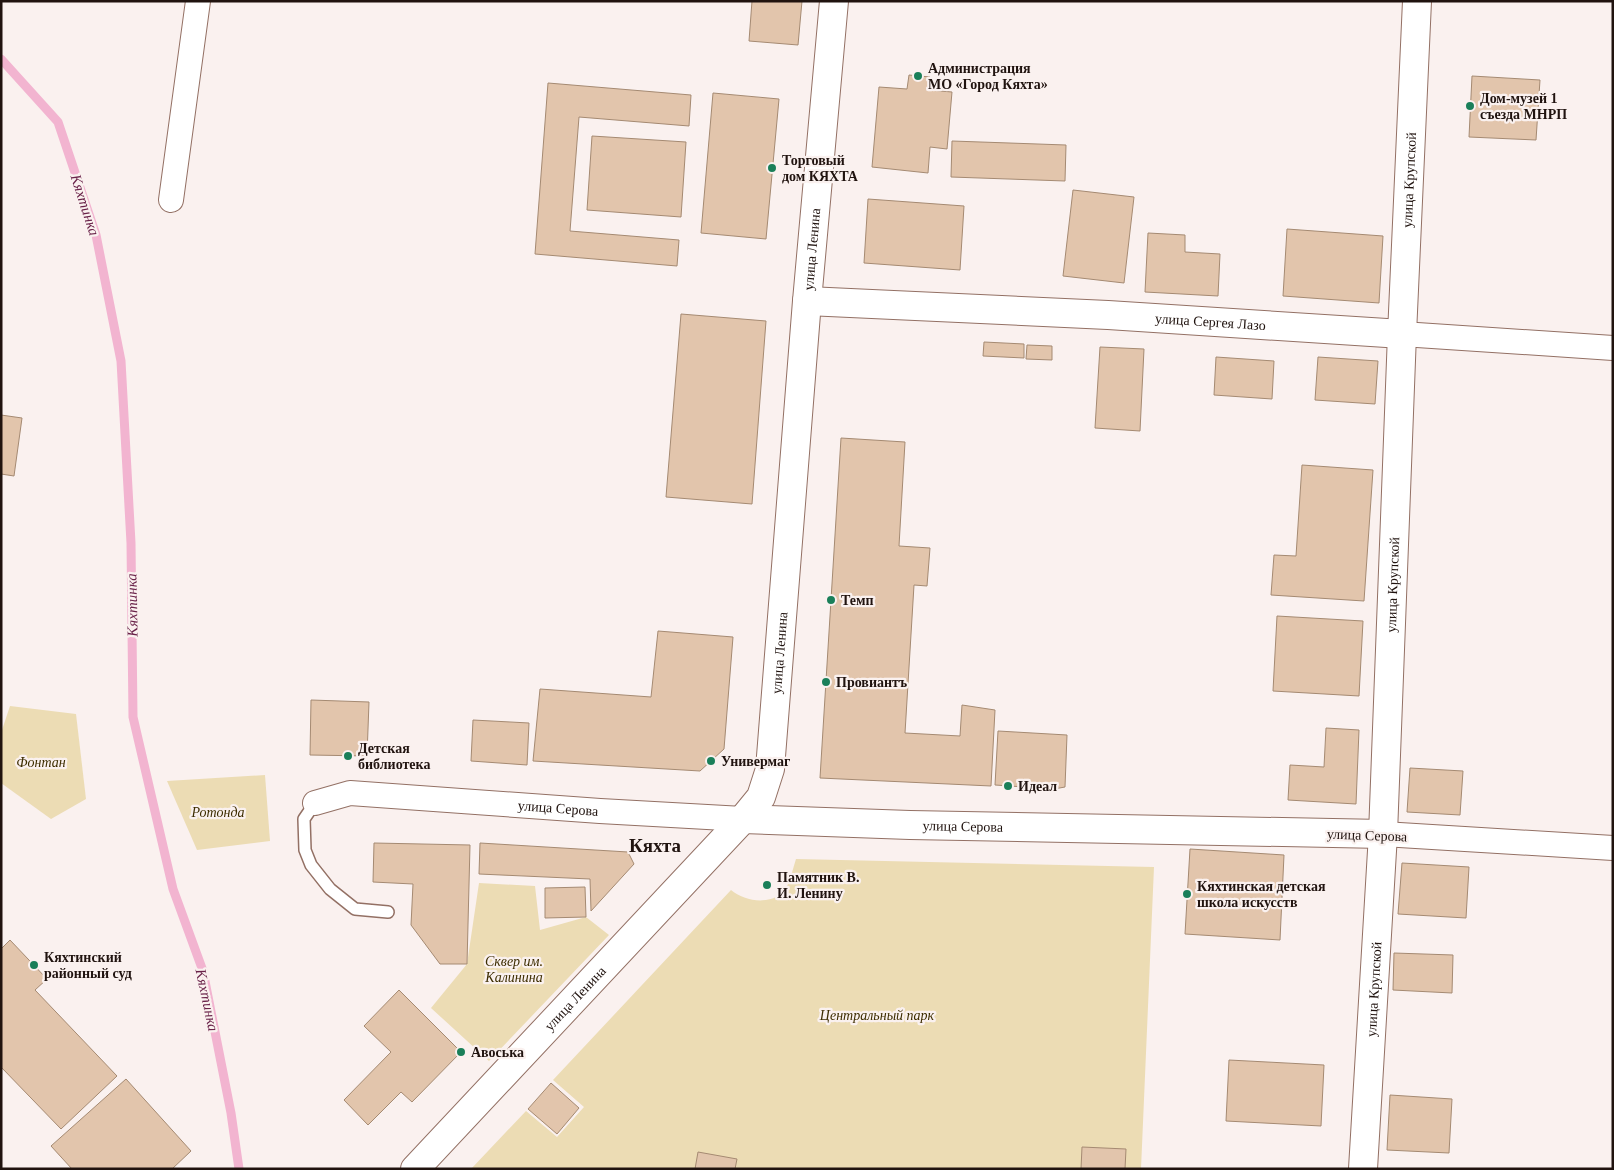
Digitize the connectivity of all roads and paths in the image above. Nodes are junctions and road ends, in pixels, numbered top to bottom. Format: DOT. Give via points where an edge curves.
graph roads {
  1 [pos="198,1"];
  2 [pos="834,1"];
  3 [pos="1417,1"];
  4 [pos="171,200"];
  5 [pos="807,301"];
  6 [pos="1402,334"];
  7 [pos="1613,348"];
  8 [pos="315,804"];
  9 [pos="743,819"];
  10 [pos="1383,834"];
  11 [pos="1613,848"];
  12 [pos="388,912"];
  13 [pos="415,1169"];
  14 [pos="1363,1169"];
  1 -- 4 [label="street"];
  2 -- 5 [label="street, улица Ленина"];
  3 -- 6 [label="street, улица Крупской"];
  5 -- 6 [label="street, улица Сергея Лазо"];
  5 -- 9 [label="street, улица Ленина" via="770,769 761,797"];
  6 -- 7 [label="street, улица Сергея Лазо"];
  6 -- 10 [label="street, улица Крупской"];
  8 -- 9 [label="street, улица Серова" via="350,793"];
  8 -- 12 [label="lane" via="304,819 305,850 311,865 330,889 355,910"];
  9 -- 10 [label="street, улица Серова" via="910,826"];
  9 -- 13 [label="street, улица Ленина"];
  10 -- 11 [label="street, улица Серова"];
  10 -- 14 [label="street, улица Крупской"];
}
